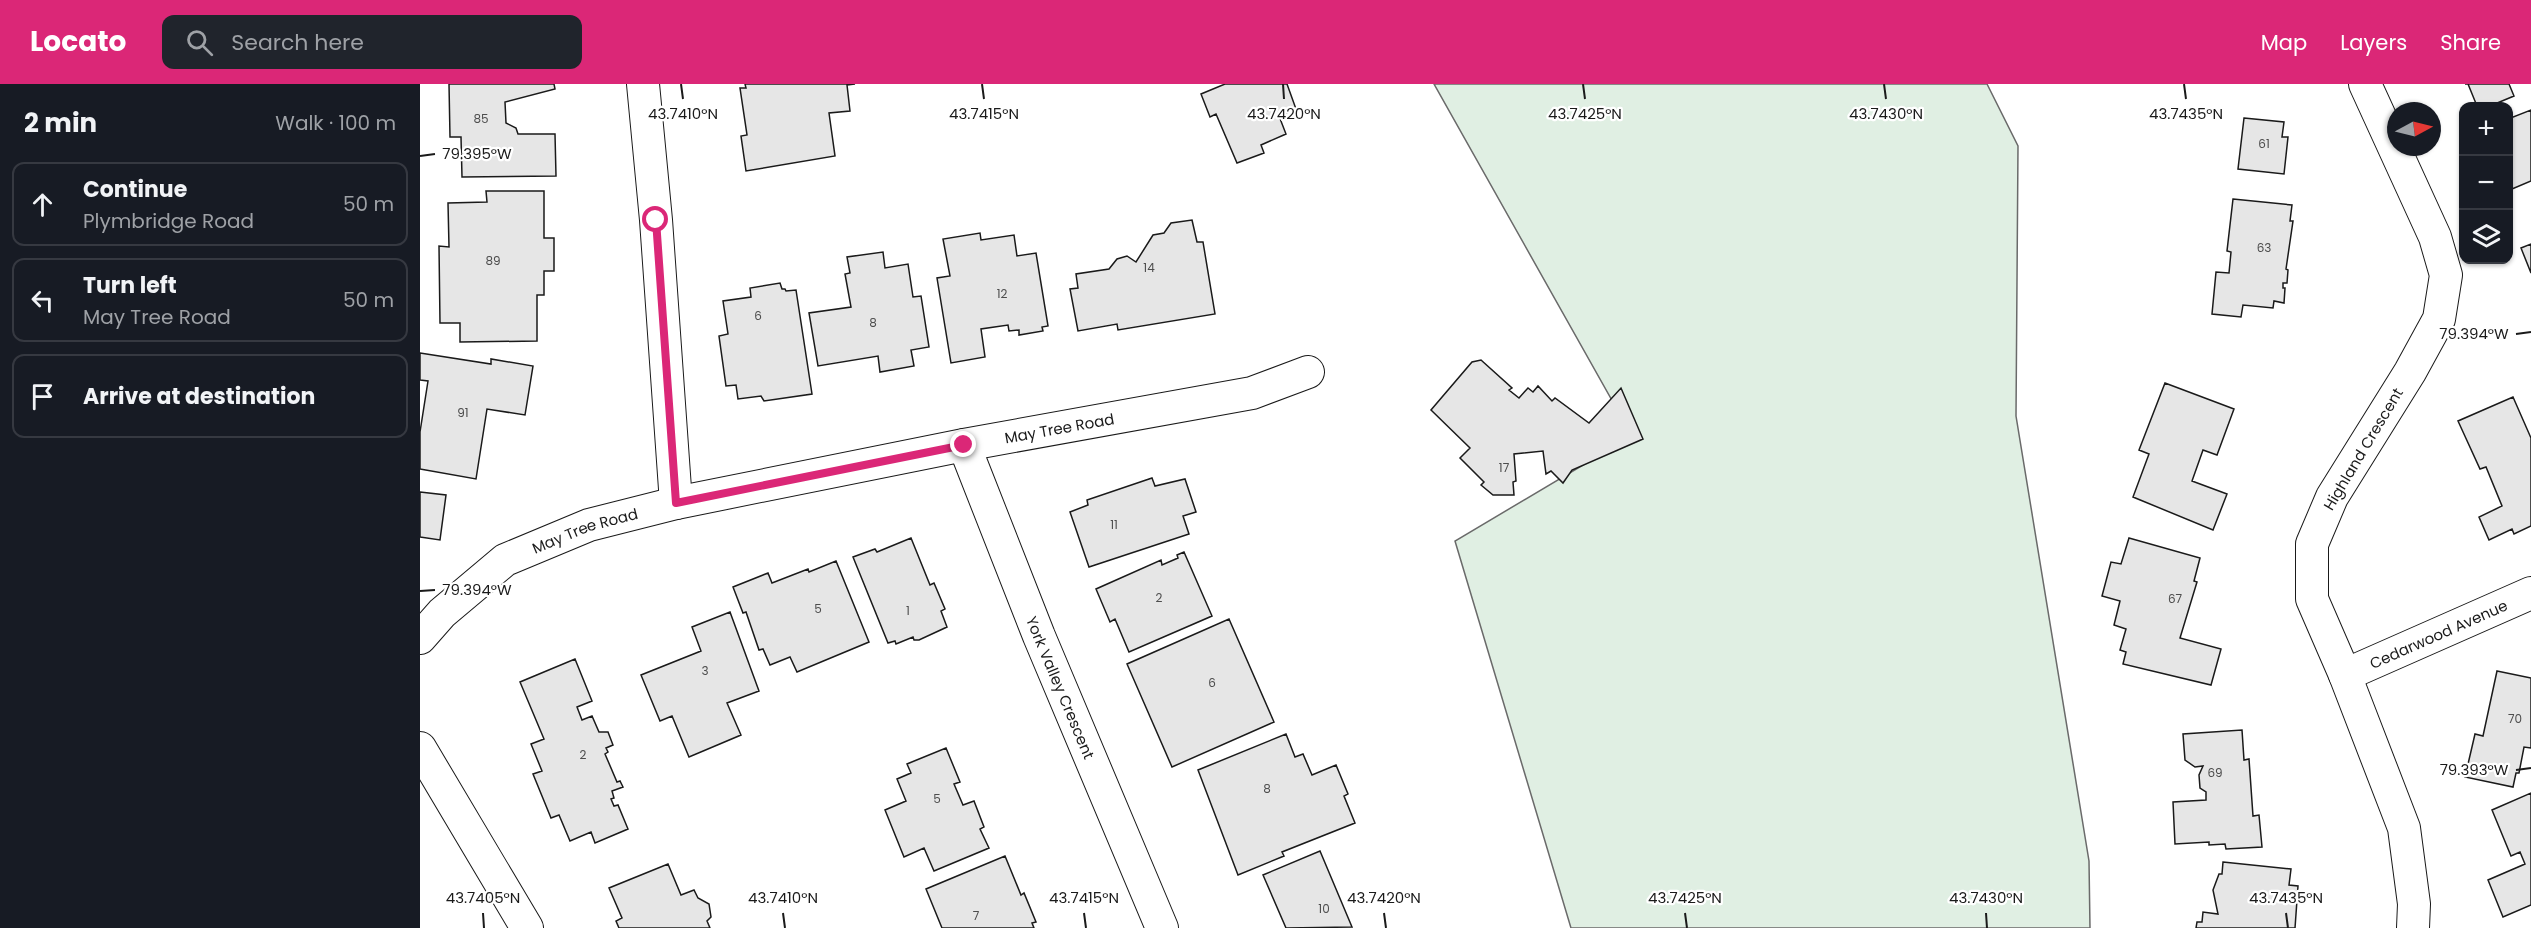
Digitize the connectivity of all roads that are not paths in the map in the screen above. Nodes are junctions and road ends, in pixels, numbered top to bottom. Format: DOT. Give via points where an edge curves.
graph roads {
  1 [pos="643,84"];
  2 [pos="2365,84"];
  3 [pos="1308,372"];
  4 [pos="964,445"];
  5 [pos="676,503"];
  6 [pos="2531,593"];
  7 [pos="420,638"];
  8 [pos="2345,675"];
  9 [pos="420,748"];
  10 [pos="527,928"];
  11 [pos="1161,928"];
  12 [pos="2413,928"];
  1 -- 5 [label="street"];
  2 -- 8 [label="street, Highland Crescent" via="2434,237 2446,275 2439,319 2332,497 2312,544 2312,599"];
  3 -- 4 [label="street, May Tree Road" via="1252,393"];
  4 -- 5 [label="street, May Tree Road"];
  4 -- 11 [label="street, York Valley Crescent"];
  5 -- 7 [label="street, May Tree Road" via="589,525 505,560 442,613"];
  6 -- 8 [label="street, Cedarwood Avenue"];
  8 -- 12 [label="street, Highland Crescent" via="2404,828 2414,904"];
  9 -- 10 [label="street"];
}
